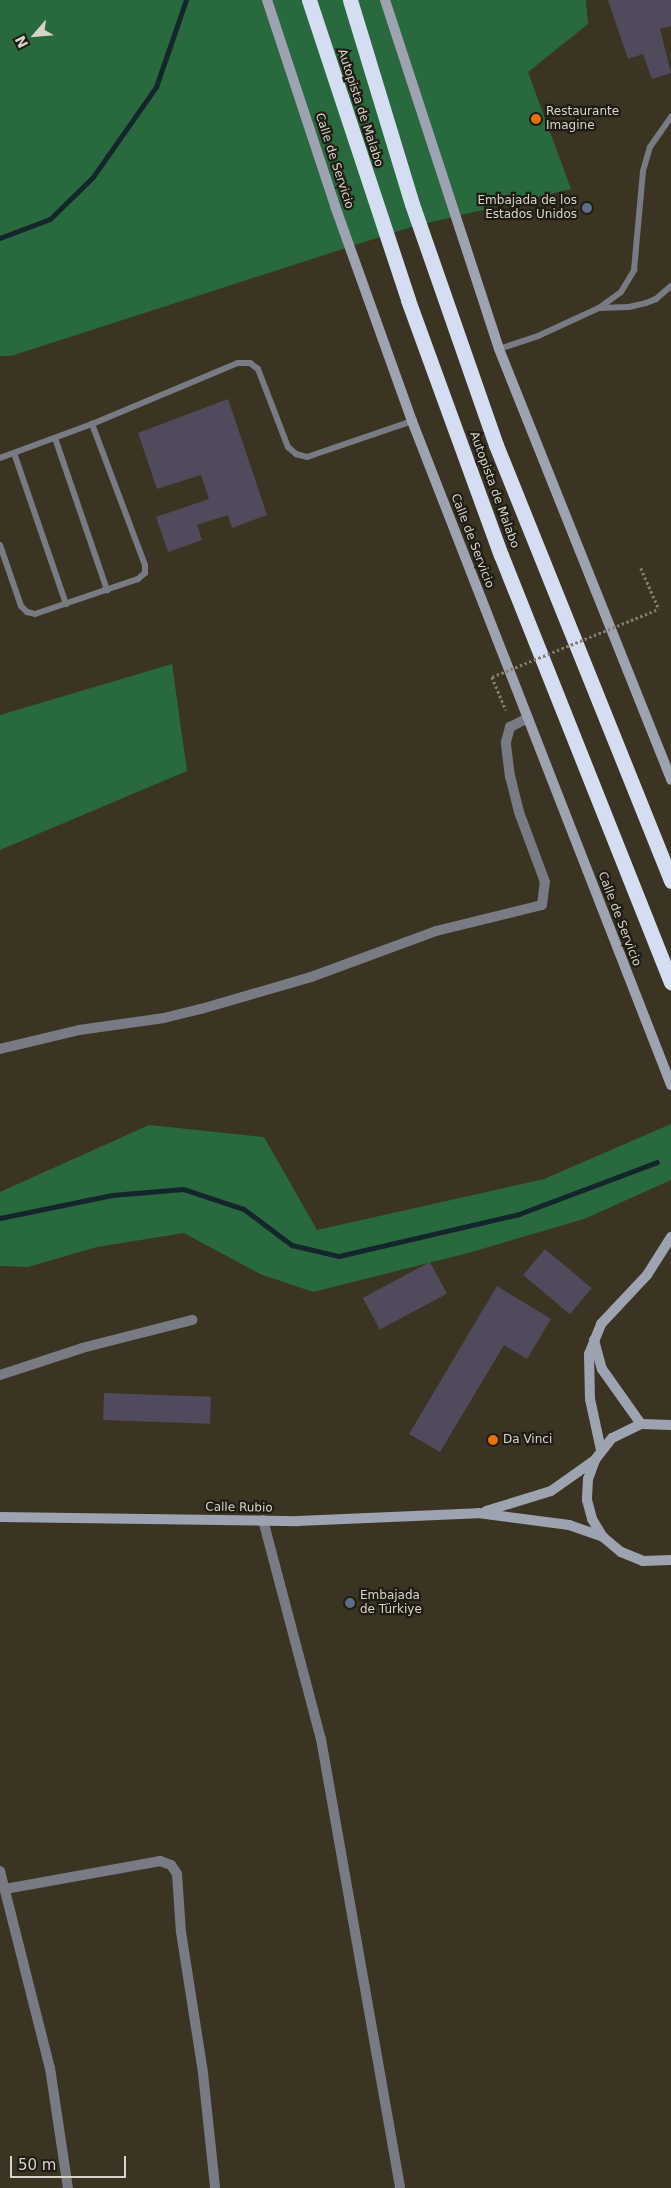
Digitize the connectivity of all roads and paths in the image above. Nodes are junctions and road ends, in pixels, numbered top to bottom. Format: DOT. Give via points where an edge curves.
graph roads {
  1 [pos="267,0"];
  2 [pos="309,0"];
  3 [pos="350,0"];
  4 [pos="385,0"];
  5 [pos="671,117"];
  6 [pos="671,286"];
  7 [pos="599,308"];
  8 [pos="500,349"];
  9 [pos="412,421"];
  10 [pos="92,424"];
  11 [pos="55,438"];
  12 [pos="14,453"];
  13 [pos="0,458"];
  14 [pos="0,545"];
  15 [pos="641,568"];
  16 [pos="107,590"];
  17 [pos="66,604"];
  18 [pos="506,710"];
  19 [pos="528,718"];
  20 [pos="671,780"];
  21 [pos="671,881"];
  22 [pos="671,982"];
  23 [pos="0,1049"];
  24 [pos="671,1085"];
  25 [pos="671,1237"];
  26 [pos="192,1320"];
  27 [pos="594,1340"];
  28 [pos="0,1375"];
  29 [pos="640,1424"];
  30 [pos="671,1425"];
  31 [pos="601,1450"];
  32 [pos="595,1460"];
  33 [pos="478,1513"];
  34 [pos="0,1517"];
  35 [pos="263,1520"];
  36 [pos="603,1537"];
  37 [pos="670,1562"];
  38 [pos="0,1871"];
  39 [pos="5,1889"];
  40 [pos="68,2188"];
  41 [pos="215,2188"];
  42 [pos="400,2188"];
  1 -- 9 [label="street, Calle de Servicio" via="335,206"];
  2 -- 22 [label="highway, Autopista de Malabo" via="408,300 498,546"];
  3 -- 21 [label="highway, Autopista de Malabo" via="412,204 496,444"];
  4 -- 8 [label="street"];
  5 -- 7 [label="lane" via="650,148 643,171 634,270 620,292"];
  6 -- 7 [label="lane" via="646,303"];
  7 -- 8 [label="lane" via="526,342"];
  8 -- 20 [label="street"];
  9 -- 10 [label="lane" via="307,457 296,454 288,447 258,369 244,363"];
  9 -- 19 [label="street, Calle de Servicio"];
  10 -- 11 [label="lane"];
  10 -- 16 [label="lane" via="145,565 145,572 138,579"];
  11 -- 12 [label="lane"];
  11 -- 16 [label="lane"];
  12 -- 13 [label="lane"];
  12 -- 17 [label="lane"];
  14 -- 17 [label="lane" via="27,612 35,614"];
  15 -- 18 [label="path, bridge" via="659,610 492,677"];
  16 -- 17 [label="lane"];
  19 -- 23 [label="street" via="510,727 506,742 519,812 545,882 542,905 436,931 311,977 201,1009 164,1018 79,1030"];
  19 -- 24 [label="street, Calle de Servicio"];
  25 -- 27 [label="street" via="647,1275 602,1324"];
  26 -- 28 [label="street" via="82,1348"];
  27 -- 29 [label="street" via="606,1376"];
  27 -- 31 [label="street" via="587,1373"];
  29 -- 30 [label="street"];
  29 -- 31 [label="street" via="612,1438"];
  31 -- 32 [label="street"];
  32 -- 33 [label="street, Calle Rubio" via="536,1498"];
  32 -- 36 [label="street" via="588,1479 587,1500 592,1519"];
  33 -- 35 [label="street, Calle Rubio"];
  33 -- 36 [label="street, Calle Rubio" via="569,1525"];
  34 -- 35 [label="street, Calle Rubio"];
  35 -- 42 [label="street" via="321,1739"];
  36 -- 37 [label="street" via="621,1552 635,1558"];
  38 -- 39 [label="street"];
  39 -- 40 [label="street" via="50,2068"];
  39 -- 41 [label="street" via="160,1862 170,1865 177,1874 181,1932 203,2073"];
}
